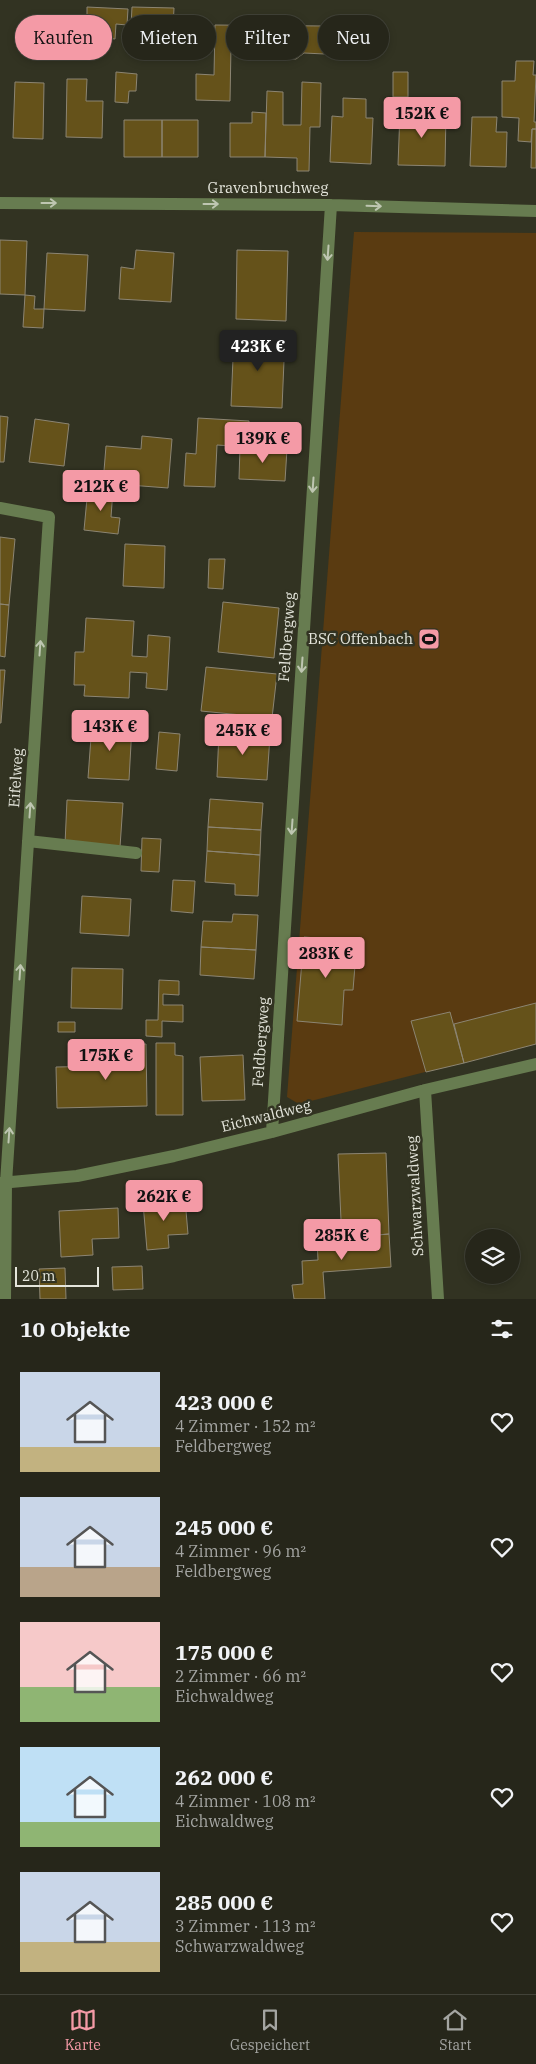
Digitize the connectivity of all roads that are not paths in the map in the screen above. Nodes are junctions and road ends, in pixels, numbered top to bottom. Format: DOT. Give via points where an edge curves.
graph roads {
  1 [pos="0,203"];
  2 [pos="331,205"];
  3 [pos="536,211"];
  4 [pos="0,508"];
  5 [pos="28,841"];
  6 [pos="136,853"];
  7 [pos="536,1064"];
  8 [pos="425,1090"];
  9 [pos="272,1132"];
  10 [pos="3,1183"];
  11 [pos="5,1299"];
  12 [pos="438,1299"];
  1 -- 2 [label="street, Gravenbruchweg, one-way"];
  2 -- 3 [label="street, Gravenbruchweg, one-way"];
  2 -- 9 [label="street, Feldbergweg, one-way"];
  5 -- 4 [label="street, Eifelweg, one-way" via="49,518"];
  5 -- 6 [label="street"];
  10 -- 5 [label="street, Eifelweg, one-way"];
  7 -- 8 [label="street, Eichwaldweg"];
  8 -- 9 [label="street, Eichwaldweg"];
  8 -- 12 [label="street, Schwarzwaldweg"];
  9 -- 10 [label="street, Eichwaldweg" via="77,1176"];
  10 -- 11 [label="street, Eifelweg"];
}
